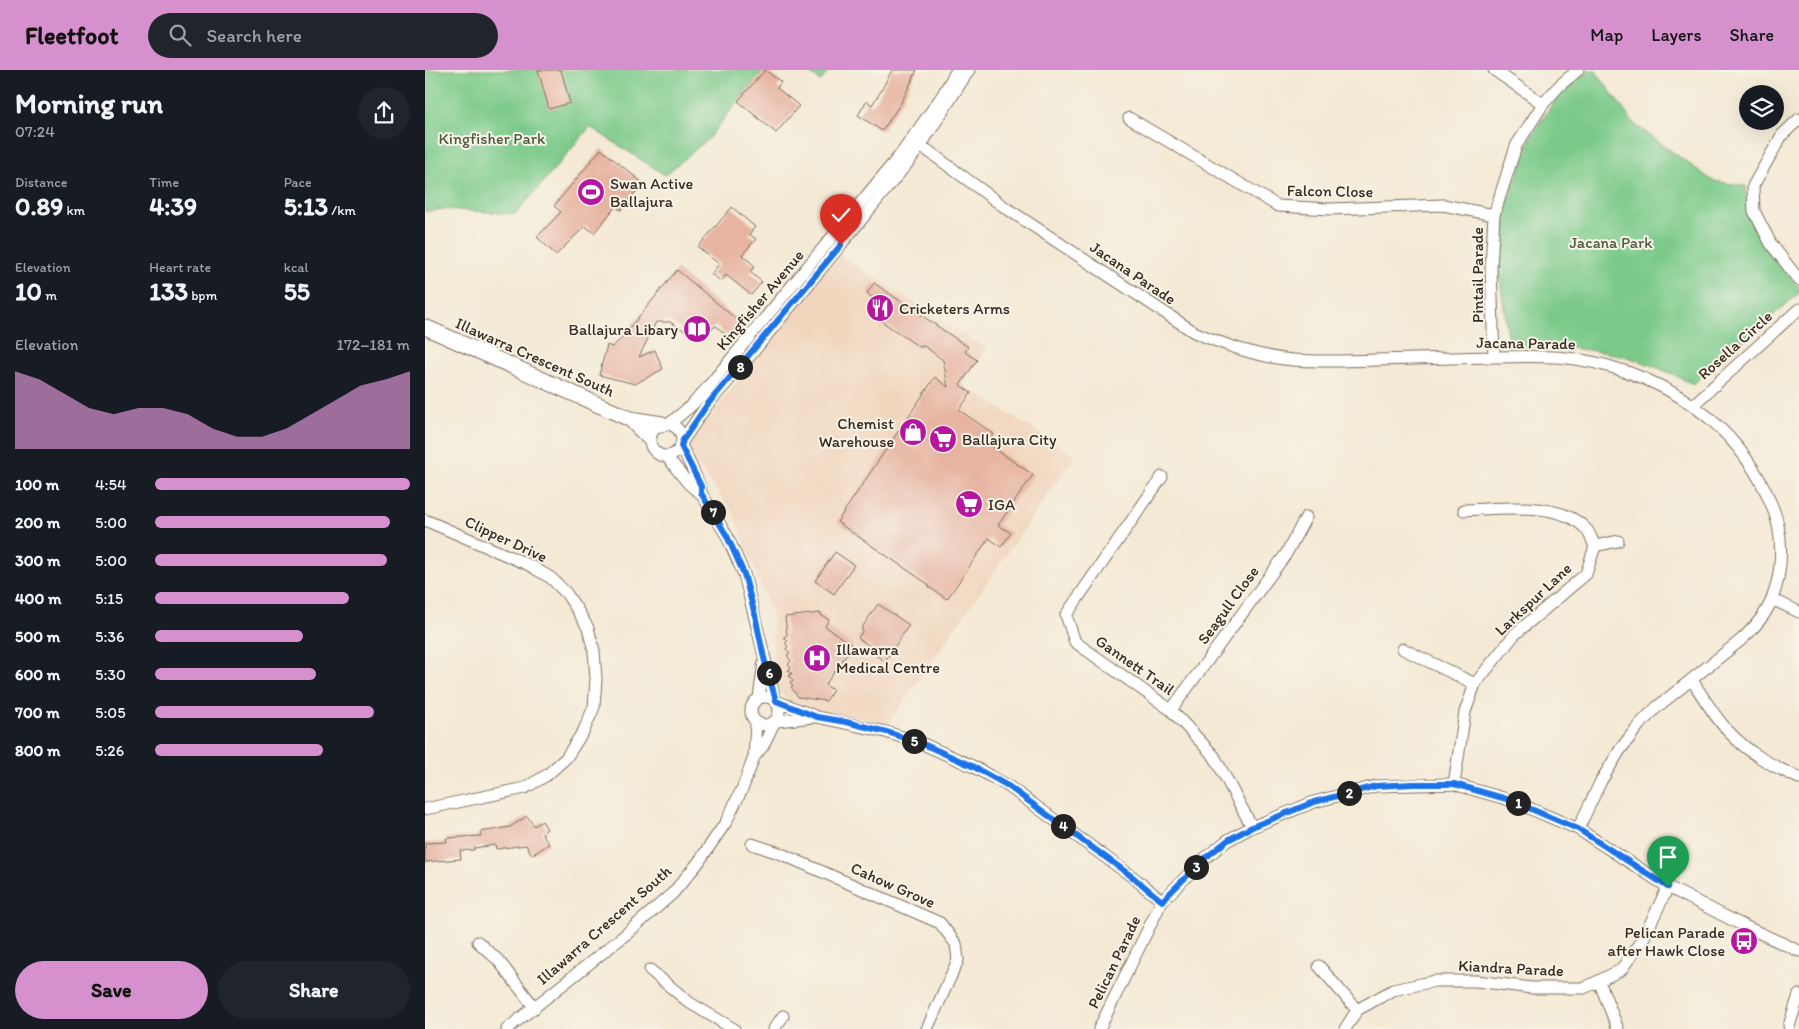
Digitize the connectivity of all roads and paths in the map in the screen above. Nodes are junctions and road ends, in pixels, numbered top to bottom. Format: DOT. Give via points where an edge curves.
graph roads {
  1 [pos="957,70"];
  2 [pos="969,70"];
  3 [pos="1494,70"];
  4 [pos="1578,70"];
  5 [pos="1543,104"];
  6 [pos="1129,118"];
  7 [pos="1799,119"];
  8 [pos="916,142"];
  9 [pos="1494,215"];
  10 [pos="1799,280"];
  11 [pos="1799,309"];
  12 [pos="425,327"];
  13 [pos="1494,357"];
  14 [pos="1693,405"];
  15 [pos="630,419"];
  16 [pos="665,424"];
  17 [pos="649,438"];
  18 [pos="682,443"];
  19 [pos="667,457"];
  20 [pos="1162,477"];
  21 [pos="701,493"];
  22 [pos="1464,510"];
  23 [pos="1306,517"];
  24 [pos="425,520"];
  25 [pos="1618,541"];
  26 [pos="1595,546"];
  27 [pos="1772,599"];
  28 [pos="1799,612"];
  29 [pos="1403,649"];
  30 [pos="764,658"];
  31 [pos="1692,680"];
  32 [pos="1475,684"];
  33 [pos="759,698"];
  34 [pos="776,701"];
  35 [pos="1171,710"];
  36 [pos="817,717"];
  37 [pos="756,722"];
  38 [pos="775,722"];
  39 [pos="754,757"];
  40 [pos="1799,778"];
  41 [pos="1454,784"];
  42 [pos="425,809"];
  43 [pos="1252,827"];
  44 [pos="1578,829"];
  45 [pos="752,844"];
  46 [pos="1668,887"];
  47 [pos="1162,901"];
  48 [pos="478,942"];
  49 [pos="1799,951"];
  50 [pos="1319,966"];
  51 [pos="650,970"];
  52 [pos="1599,981"];
  53 [pos="1799,995"];
  54 [pos="535,1008"];
  55 [pos="1357,1010"];
  56 [pos="783,1016"];
  57 [pos="1789,1026"];
  58 [pos="507,1029"];
  59 [pos="733,1029"];
  60 [pos="773,1029"];
  61 [pos="927,1029"];
  62 [pos="1099,1029"];
  63 [pos="1345,1029"];
  64 [pos="1618,1029"];
  1 -- 8 [label="street, Kingfisher Avenue"];
  2 -- 8 [label="street, Kingfisher Avenue"];
  3 -- 5 [label="street"];
  4 -- 5 [label="street, Pintail Parade"];
  5 -- 9 [label="street, Pintail Parade" via="1516,146"];
  6 -- 9 [label="street, Falcon Close" via="1278,206 1330,210 1443,205"];
  7 -- 10 [label="street" via="1782,135 1753,186 1754,211 1771,244"];
  8 -- 13 [label="street, Jacana Parade" via="1003,206 1186,327 1217,342 1291,360"];
  8 -- 16 [label="street, Kingfisher Avenue" via="693,405"];
  8 -- 18 [label="street, Kingfisher Avenue" via="769,333 707,405"];
  9 -- 13 [label="street, Pintail Parade" via="1491,268"];
  11 -- 14 [label="street, Rosella Circle"];
  12 -- 15 [label="main road, Illawarra Crescent South"];
  13 -- 14 [label="street, Jacana Parade" via="1574,359 1617,368 1662,387"];
  14 -- 27 [label="street, Jacana Parade" via="1724,431 1744,454 1774,511 1781,557"];
  15 -- 16 [label="main road, Illawarra Crescent South"];
  15 -- 17 [label="main road, Illawarra Crescent South"];
  16 -- 17 [label="street" via="652,432"];
  16 -- 18 [label="street" via="677,428"];
  17 -- 19 [label="street" via="654,452"];
  18 -- 19 [label="street" via="678,452"];
  18 -- 21 [label="street"];
  19 -- 21 [label="street" via="692,488"];
  20 -- 35 [label="street, Gannett Trail" via="1066,614 1075,642"];
  21 -- 30 [label="street" via="738,556 749,587"];
  22 -- 26 [label="street" via="1532,508 1564,513 1587,529"];
  23 -- 35 [label="street, Seagull Close" via="1286,554"];
  24 -- 42 [label="street, Clipper Drive" via="551,578 579,610 588,628 595,652 596,679 594,707 585,730 566,758 547,776 525,788"];
  25 -- 26 [label="street"];
  26 -- 32 [label="street, Larkspur Lane" via="1586,574 1515,634"];
  27 -- 28 [label="street"];
  27 -- 31 [label="street, Jacana Parade" via="1754,628"];
  29 -- 32 [label="street"];
  30 -- 33 [label="street"];
  30 -- 34 [label="street"];
  31 -- 40 [label="street" via="1727,731 1752,753"];
  31 -- 44 [label="street, Jacana Parade" via="1657,707 1620,750"];
  32 -- 41 [label="street, Larkspur Lane" via="1465,712"];
  33 -- 34 [label="street" via="768,696"];
  33 -- 37 [label="street" via="751,711"];
  34 -- 36 [label="street"];
  34 -- 38 [label="street" via="780,714"];
  35 -- 43 [label="street, Gannett Trail" via="1214,756"];
  36 -- 38 [label="street"];
  36 -- 47 [label="street" via="887,732 972,766 1008,786"];
  37 -- 38 [label="street" via="768,725"];
  37 -- 39 [label="street, Illawarra Crescent South"];
  38 -- 39 [label="street, Illawarra Crescent South"];
  39 -- 54 [label="street, Illawarra Crescent South" via="726,822 673,893"];
  41 -- 43 [label="street, Pelican Parade" via="1376,786 1314,802"];
  41 -- 44 [label="street, Pelican Parade" via="1510,800"];
  43 -- 47 [label="street, Pelican Parade" via="1204,859"];
  44 -- 46 [label="street, Pelican Parade"];
  45 -- 61 [label="street, Cahow Grove" via="940,923 956,944 957,960"];
  46 -- 49 [label="street, Pelican Parade"];
  46 -- 52 [label="street, Kiandra Parade" via="1644,936 1621,970"];
  47 -- 62 [label="street, Pelican Parade"];
  48 -- 54 [label="street" via="498,960"];
  50 -- 55 [label="street"];
  51 -- 59 [label="street" via="690,1003"];
  52 -- 55 [label="street, Kiandra Parade" via="1584,988 1532,988 1476,981 1435,981 1393,990"];
  52 -- 64 [label="street"];
  53 -- 57 [label="street"];
  54 -- 58 [label="street, Illawarra Crescent South"];
  55 -- 63 [label="street, Kiandra Parade"];
  56 -- 60 [label="street"];
}
